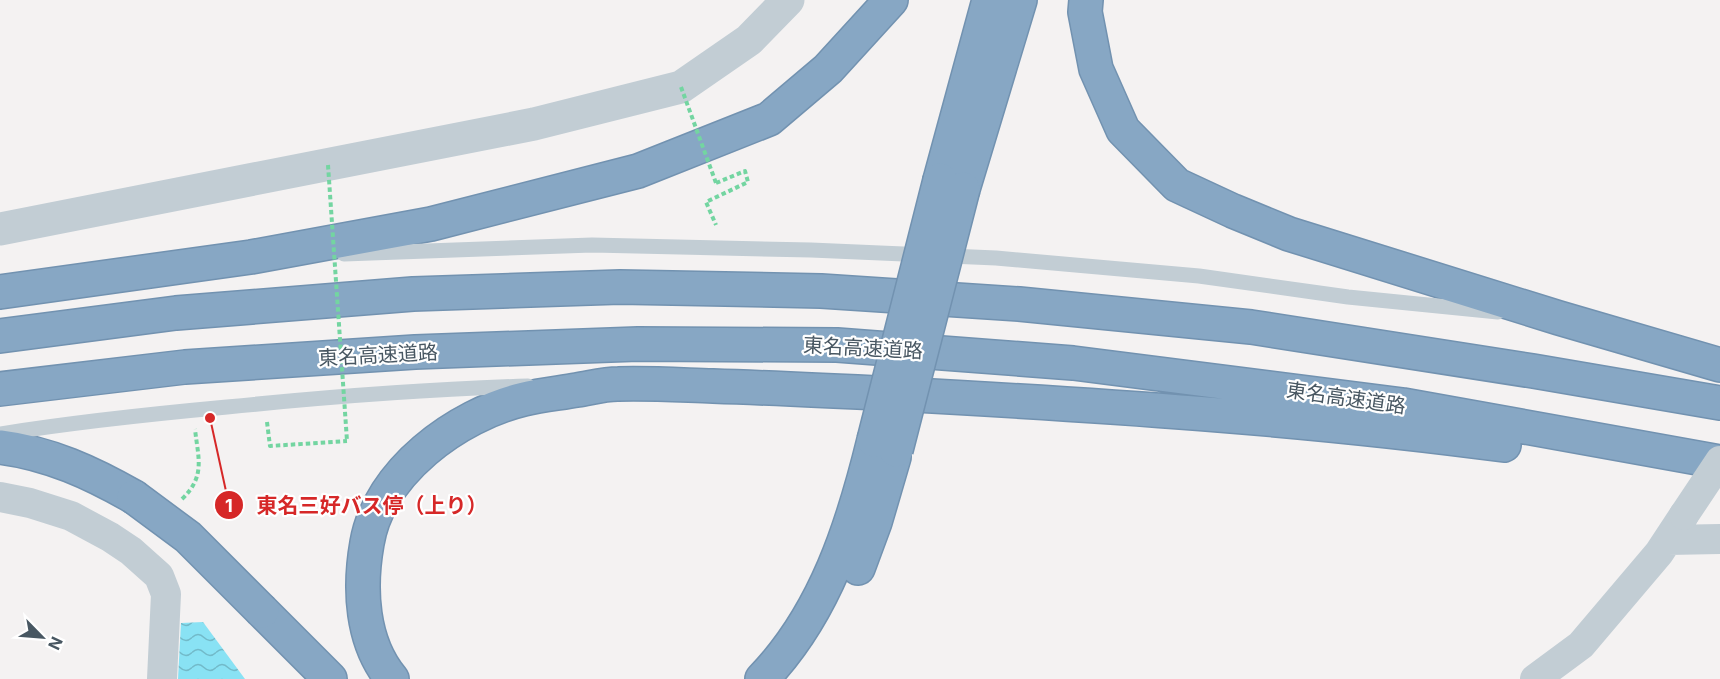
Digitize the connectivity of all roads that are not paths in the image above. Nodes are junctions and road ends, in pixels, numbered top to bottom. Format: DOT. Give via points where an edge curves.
graph roads {
  1 [pos="788,0"];
  2 [pos="891,0"];
  3 [pos="989,0"];
  4 [pos="1020,0"];
  5 [pos="1086,0"];
  6 [pos="951,185"];
  7 [pos="0,229"];
  8 [pos="251,257"];
  9 [pos="0,292"];
  10 [pos="1559,318"];
  11 [pos="0,336"];
  12 [pos="1720,365"];
  13 [pos="615,384"];
  14 [pos="0,389"];
  15 [pos="1720,404"];
  16 [pos="0,434"];
  17 [pos="885,445"];
  18 [pos="0,447"];
  19 [pos="1720,462"];
  20 [pos="1720,474"];
  21 [pos="0,497"];
  22 [pos="1720,539"];
  23 [pos="1668,540"];
  24 [pos="162,679"];
  25 [pos="330,679"];
  26 [pos="392,679"];
  27 [pos="762,679"];
  28 [pos="792,679"];
  29 [pos="1535,679"];
  1 -- 7 [label="street" via="749,40 681,87 534,124"];
  2 -- 8 [label="highway" via="828,69 769,119 639,171 431,224"];
  3 -- 6 [label="highway"];
  4 -- 6 [label="highway"];
  5 -- 10 [label="highway" via="1096,69 1123,130 1177,185 1289,234"];
  6 -- 17 [label="highway, bridge"];
  8 -- 9 [label="highway"];
  8 -- 10 [label="lane" via="592,245 985,258 1199,276 1348,297"];
  10 -- 12 [label="highway"];
  11 -- 15 [label="highway" via="176,314 413,294 620,287 821,291 1019,304 1251,327"];
  13 -- 16 [label="lane" via="454,388 307,399"];
  13 -- 20 [label="highway" via="785,388 1082,404 1400,431"];
  13 -- 26 [label="highway" via="522,400 484,414 425,449 402,473 384,498 368,533 363,567 363,604 370,639"];
  14 -- 19 [label="highway, 東名高速道路" via="185,367 415,352 638,344 837,345 1072,363 1403,405"];
  17 -- 27 [label="highway" via="864,483 811,616"];
  17 -- 28 [label="highway" via="875,522 847,593 815,649"];
  18 -- 25 [label="highway, bridge" via="68,464 134,497 188,537"];
  19 -- 23 [label="street, bridge"];
  21 -- 24 [label="street" via="71,516 130,550 159,576 166,594"];
  22 -- 23 [label="street"];
  23 -- 29 [label="street" via="1581,645"];
}
